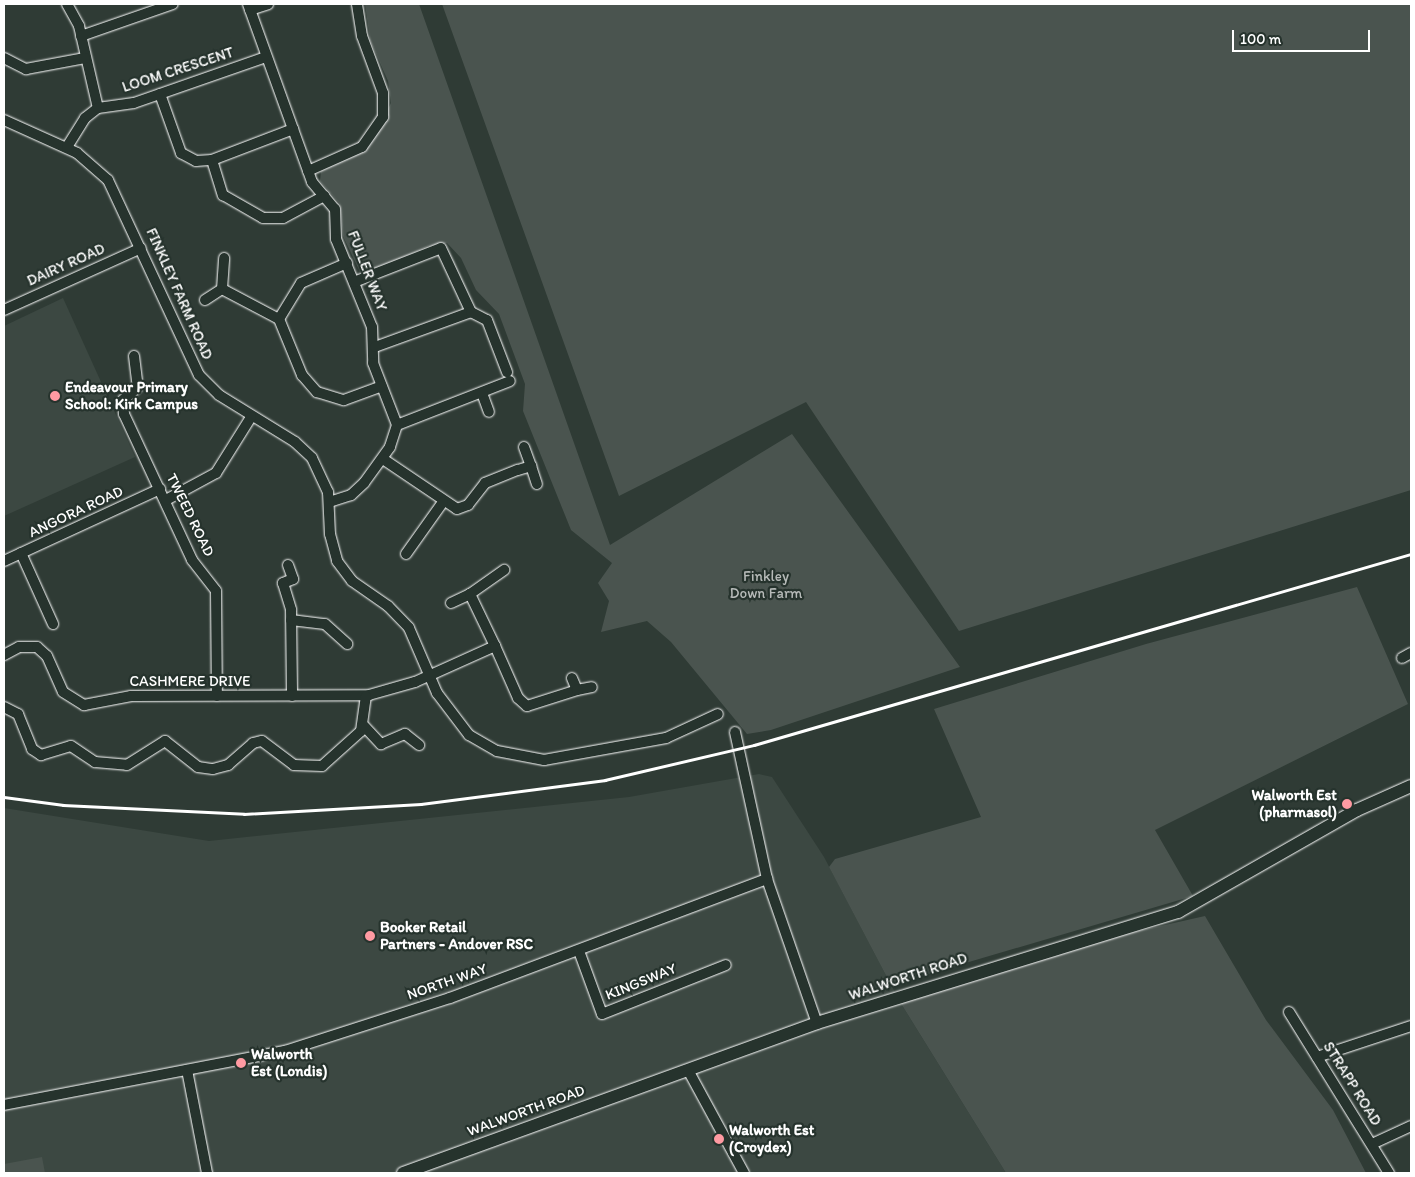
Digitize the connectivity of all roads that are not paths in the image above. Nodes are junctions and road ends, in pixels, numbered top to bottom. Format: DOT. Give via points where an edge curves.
graph roads {
  1 [pos="67,4"];
  2 [pos="268,4"];
  3 [pos="357,4"];
  4 [pos="167,5"];
  5 [pos="249,7"];
  6 [pos="81,36"];
  7 [pos="266,57"];
  8 [pos="4,58"];
  9 [pos="85,58"];
  10 [pos="160,94"];
  11 [pos="98,108"];
  12 [pos="4,120"];
  13 [pos="293,129"];
  14 [pos="67,147"];
  15 [pos="212,160"];
  16 [pos="308,171"];
  17 [pos="324,196"];
  18 [pos="141,248"];
  19 [pos="224,258"];
  20 [pos="347,263"];
  21 [pos="354,282"];
  22 [pos="222,289"];
  23 [pos="205,300"];
  24 [pos="4,310"];
  25 [pos="471,312"];
  26 [pos="279,319"];
  27 [pos="375,347"];
  28 [pos="134,356"];
  29 [pos="382,386"];
  30 [pos="482,393"];
  31 [pos="489,412"];
  32 [pos="251,417"];
  33 [pos="397,425"];
  34 [pos="524,447"];
  35 [pos="382,459"];
  36 [pos="530,466"];
  37 [pos="537,484"];
  38 [pos="160,489"];
  39 [pos="166,500"];
  40 [pos="330,502"];
  41 [pos="443,502"];
  42 [pos="21,553"];
  43 [pos="406,554"];
  44 [pos="4,561"];
  45 [pos="288,565"];
  46 [pos="504,570"];
  47 [pos="470,594"];
  48 [pos="451,603"];
  49 [pos="292,620"];
  50 [pos="52,624"];
  51 [pos="346,644"];
  52 [pos="495,646"];
  53 [pos="4,655"];
  54 [pos="430,675"];
  55 [pos="572,678"];
  56 [pos="592,686"];
  57 [pos="577,690"];
  58 [pos="217,696"];
  59 [pos="292,696"];
  60 [pos="366,696"];
  61 [pos="4,708"];
  62 [pos="718,714"];
  63 [pos="364,726"];
  64 [pos="735,732"];
  65 [pos="419,745"];
  66 [pos="1411,786"];
  67 [pos="767,879"];
  68 [pos="579,951"];
  69 [pos="726,965"];
  70 [pos="1289,1012"];
  71 [pos="817,1023"];
  72 [pos="1411,1026"];
  73 [pos="1317,1057"];
  74 [pos="187,1070"];
  75 [pos="688,1070"];
  76 [pos="4,1105"];
  77 [pos="1411,1126"];
  78 [pos="1372,1144"];
  79 [pos="206,1173"];
  80 [pos="403,1173"];
  81 [pos="744,1173"];
  82 [pos="1389,1173"];
  1 -- 6 [label="street"];
  2 -- 5 [label="street"];
  3 -- 16 [label="street" via="362,36 384,94 382,117 373,136 355,152"];
  4 -- 6 [label="street"];
  5 -- 7 [label="street, FULLER WAY"];
  6 -- 9 [label="street"];
  7 -- 10 [label="street, LOOM CRESCENT"];
  7 -- 13 [label="street, FULLER WAY"];
  8 -- 9 [label="street" via="26,69"];
  9 -- 11 [label="street"];
  10 -- 11 [label="street, LOOM CRESCENT"];
  10 -- 15 [label="street" via="184,156 200,162"];
  11 -- 14 [label="street" via="85,118"];
  12 -- 14 [label="street, FINKLEY FARM ROAD"];
  13 -- 15 [label="street"];
  13 -- 16 [label="street, FULLER WAY"];
  14 -- 18 [label="street, FINKLEY FARM ROAD" via="108,180"];
  15 -- 17 [label="street" via="223,195 263,218 283,218"];
  16 -- 17 [label="street, FULLER WAY"];
  17 -- 20 [label="street, FULLER WAY" via="335,209 335,234"];
  18 -- 24 [label="street, DAIRY ROAD"];
  18 -- 32 [label="street, FINKLEY FARM ROAD" via="199,374 211,389"];
  19 -- 22 [label="street"];
  20 -- 21 [label="street, FULLER WAY"];
  20 -- 26 [label="street" via="302,283"];
  21 -- 25 [label="street" via="441,248"];
  21 -- 27 [label="street, FULLER WAY" via="372,327"];
  22 -- 23 [label="street"];
  22 -- 26 [label="street"];
  25 -- 27 [label="street"];
  25 -- 30 [label="street" via="487,320 508,376"];
  26 -- 29 [label="street" via="302,375 317,392 344,400"];
  27 -- 29 [label="street, FULLER WAY" via="373,363"];
  28 -- 38 [label="street, TWEED ROAD" via="138,387 123,400 123,408"];
  29 -- 33 [label="street, FULLER WAY"];
  30 -- 31 [label="street"];
  30 -- 33 [label="street"];
  32 -- 39 [label="street" via="216,473"];
  32 -- 40 [label="street, FINKLEY FARM ROAD" via="307,452 323,476"];
  33 -- 35 [label="street"];
  34 -- 36 [label="street"];
  35 -- 40 [label="street" via="355,492"];
  35 -- 41 [label="street"];
  36 -- 37 [label="street"];
  36 -- 41 [label="street" via="485,484 462,508"];
  38 -- 39 [label="street, TWEED ROAD"];
  38 -- 42 [label="street, ANGORA ROAD"];
  39 -- 58 [label="street, TWEED ROAD" via="192,560 216,591"];
  40 -- 54 [label="street, FINKLEY FARM ROAD" via="330,534 337,561 352,581 403,620"];
  41 -- 43 [label="street"];
  42 -- 44 [label="street, ANGORA ROAD"];
  42 -- 50 [label="street"];
  45 -- 49 [label="street" via="293,579 283,583"];
  46 -- 47 [label="street"];
  47 -- 48 [label="street"];
  47 -- 52 [label="street"];
  49 -- 51 [label="street" via="325,624"];
  49 -- 59 [label="street"];
  52 -- 54 [label="street, CASHMERE DRIVE"];
  52 -- 57 [label="street" via="518,698 527,706"];
  53 -- 58 [label="street, CASHMERE DRIVE" via="19,647 37,647 47,656 63,692 84,705 131,696"];
  54 -- 60 [label="street, CASHMERE DRIVE"];
  54 -- 62 [label="street, FINKLEY FARM ROAD" via="461,727 487,747 520,758 551,759 617,749 698,725"];
  55 -- 57 [label="street"];
  56 -- 57 [label="street"];
  58 -- 59 [label="street, CASHMERE DRIVE"];
  59 -- 60 [label="street, CASHMERE DRIVE"];
  60 -- 63 [label="street"];
  61 -- 63 [label="street" via="18,714 37,754 71,746 95,762 120,765 133,763 153,745 165,741 198,767 222,768 262,741 294,765 322,766 333,760"];
  63 -- 65 [label="street" via="381,744 405,734"];
  64 -- 67 [label="street"];
  66 -- 71 [label="street, WALWORTH ROAD" via="1357,810 1178,912"];
  67 -- 68 [label="street, NORTH WAY"];
  67 -- 71 [label="street"];
  68 -- 69 [label="street, KINGSWAY" via="602,1014"];
  68 -- 74 [label="street, NORTH WAY" via="285,1051"];
  70 -- 73 [label="street, STRAPP ROAD"];
  71 -- 75 [label="street, WALWORTH ROAD"];
  72 -- 73 [label="street"];
  73 -- 78 [label="street, STRAPP ROAD"];
  74 -- 76 [label="street, NORTH WAY"];
  74 -- 79 [label="street"];
  75 -- 80 [label="street, WALWORTH ROAD"];
  75 -- 81 [label="street"];
  77 -- 78 [label="street"];
  78 -- 82 [label="street, STRAPP ROAD"];
}
